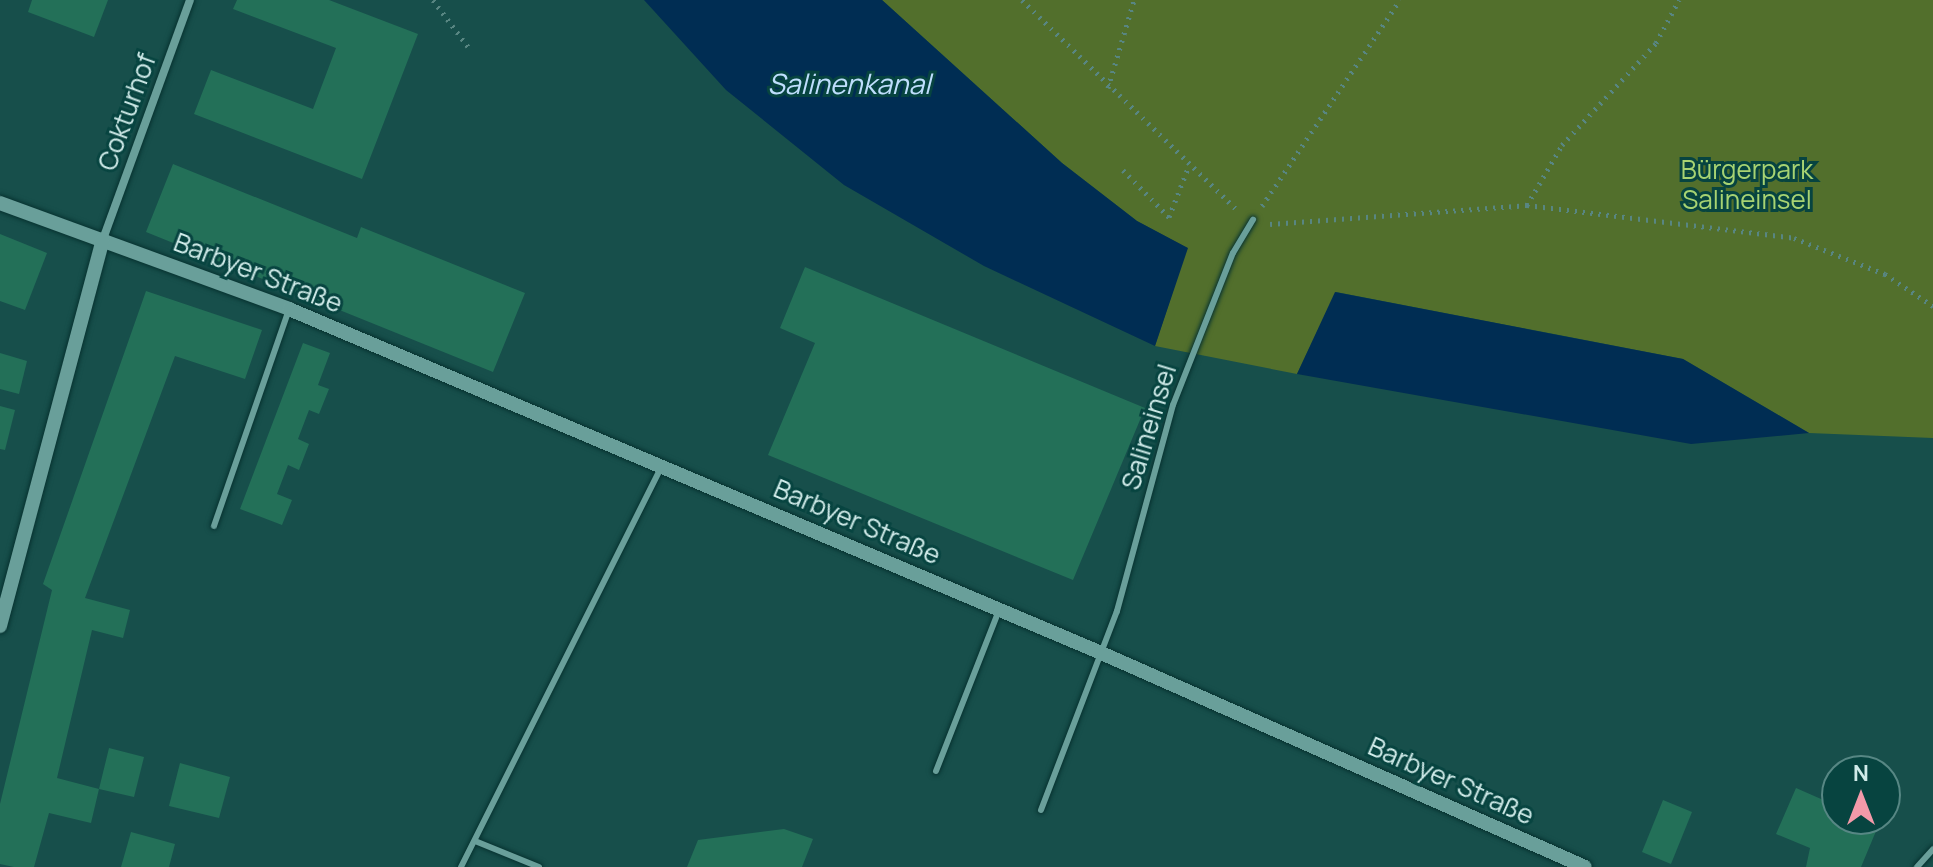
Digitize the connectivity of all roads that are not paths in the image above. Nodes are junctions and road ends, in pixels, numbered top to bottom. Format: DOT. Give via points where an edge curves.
graph roads {
  1 [pos="190,0"];
  2 [pos="0,203"];
  3 [pos="1253,220"];
  4 [pos="103,239"];
  5 [pos="289,309"];
  6 [pos="662,466"];
  7 [pos="214,526"];
  8 [pos="999,609"];
  9 [pos="0,626"];
  10 [pos="1099,652"];
  11 [pos="936,771"];
  12 [pos="1041,810"];
  13 [pos="475,841"];
  14 [pos="1933,849"];
  15 [pos="461,867"];
  16 [pos="539,867"];
  17 [pos="1585,867"];
  18 [pos="1917,867"];
  1 -- 4 [label="street, Cokturhof"];
  2 -- 4 [label="street, Barbyer Straße"];
  3 -- 10 [label="lane, Salineinsel" via="1233,253 1173,405 1117,611"];
  4 -- 5 [label="street, Barbyer Straße"];
  4 -- 9 [label="street"];
  5 -- 6 [label="street, Barbyer Straße"];
  5 -- 7 [label="lane"];
  6 -- 8 [label="street, Barbyer Straße"];
  6 -- 13 [label="lane"];
  8 -- 10 [label="street, Barbyer Straße"];
  8 -- 11 [label="lane"];
  10 -- 12 [label="lane, Salineinsel"];
  10 -- 17 [label="street, Barbyer Straße"];
  13 -- 15 [label="lane"];
  13 -- 16 [label="lane"];
  14 -- 18 [label="lane"];
}
